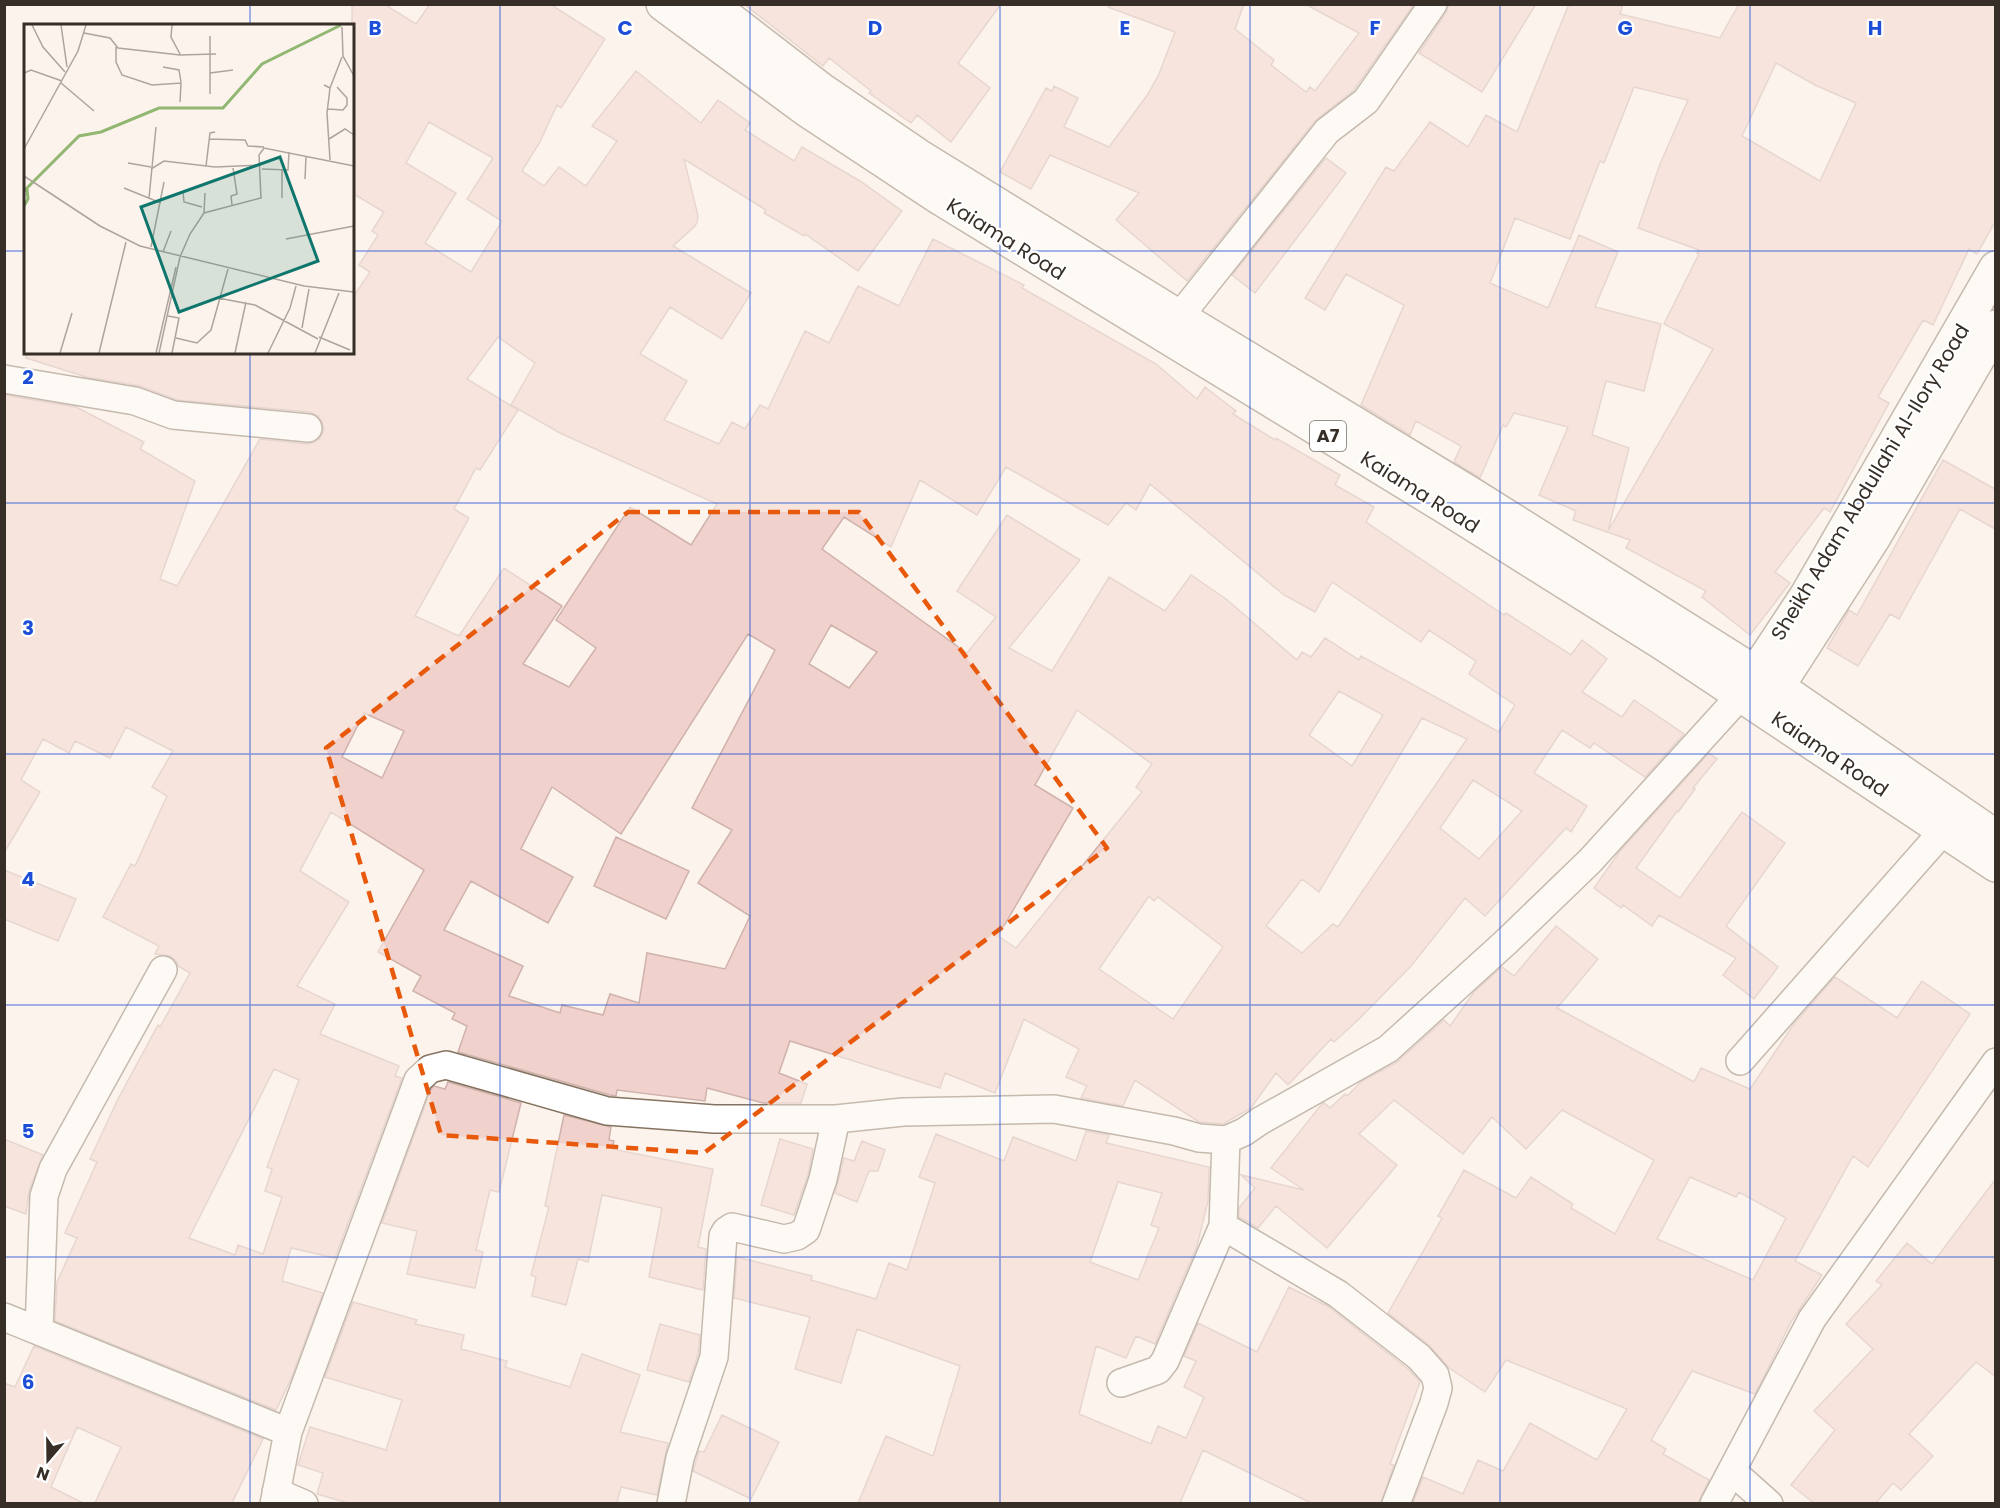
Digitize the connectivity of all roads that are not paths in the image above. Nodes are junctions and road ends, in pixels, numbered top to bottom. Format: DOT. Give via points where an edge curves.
graph roads {
  1 [pos="663,4"];
  2 [pos="710,4"];
  3 [pos="1433,4"];
  4 [pos="1995,268"];
  5 [pos="1179,317"];
  6 [pos="1995,327"];
  7 [pos="4,379"];
  8 [pos="308,428"];
  9 [pos="1760,691"];
  10 [pos="1944,830"];
  11 [pos="1995,837"];
  12 [pos="1995,865"];
  13 [pos="163,970"];
  14 [pos="1740,1061"];
  15 [pos="1995,1062"];
  16 [pos="836,1119"];
  17 [pos="1226,1140"];
  18 [pos="1223,1226"];
  19 [pos="4,1317"];
  20 [pos="39,1331"];
  21 [pos="1121,1383"];
  22 [pos="288,1432"];
  23 [pos="1732,1472"];
  24 [pos="275,1498"];
  25 [pos="304,1503"];
  26 [pos="671,1503"];
  27 [pos="1396,1503"];
  28 [pos="1714,1503"];
  29 [pos="1769,1503"];
  1 -- 9 [label="main road, Kaiama Road / A7" via="807,110 940,198 1664,644"];
  2 -- 5 [label="main road, Kaiama Road / A7" via="823,91 917,155"];
  3 -- 5 [label="street" via="1366,101 1328,131"];
  4 -- 9 [label="main road, Sheikh Adam Abdullahi Al-Ilory Road" via="1807,595"];
  5 -- 9 [label="main road, Kaiama Road / A7" via="1472,494"];
  6 -- 9 [label="main road, Sheikh Adam Abdullahi Al-Ilory Road" via="1874,537"];
  7 -- 8 [label="street" via="135,401 173,415"];
  9 -- 10 [label="main road, Kaiama Road / A7"];
  9 -- 11 [label="main road, Kaiama Road / A7"];
  9 -- 17 [label="street" via="1505,944 1388,1049"];
  10 -- 12 [label="main road, Kaiama Road / A7"];
  10 -- 14 [label="street"];
  13 -- 20 [label="street" via="53,1169 44,1196"];
  15 -- 23 [label="street" via="1812,1319"];
  16 -- 17 [label="street" via="903,1112 1054,1109"];
  16 -- 22 [label="street" via="714,1119 607,1111 446,1065 430,1069 418,1080"];
  16 -- 26 [label="street" via="823,1179 806,1230 784,1239 732,1227 723,1236 714,1357 680,1458"];
  17 -- 18 [label="street"];
  18 -- 21 [label="street" via="1165,1361 1158,1370"];
  18 -- 27 [label="street" via="1338,1294 1419,1357 1436,1375 1436,1396"];
  19 -- 20 [label="street"];
  20 -- 22 [label="street"];
  22 -- 24 [label="street"];
  23 -- 28 [label="street"];
  23 -- 29 [label="street"];
  24 -- 25 [label="street"];
}
